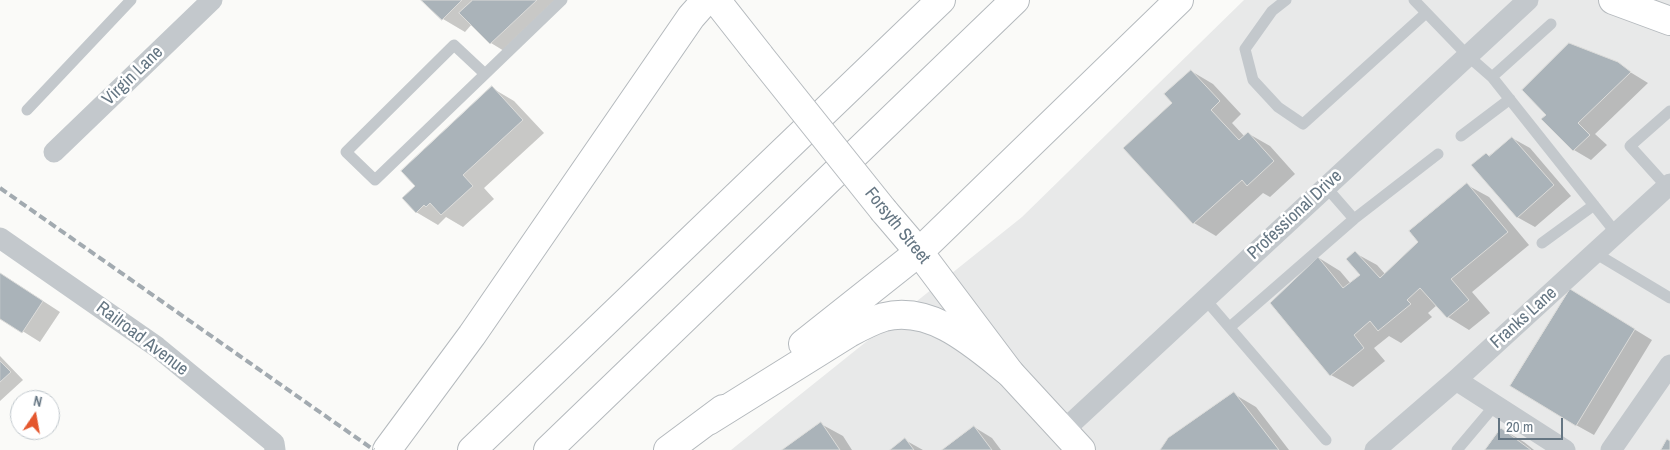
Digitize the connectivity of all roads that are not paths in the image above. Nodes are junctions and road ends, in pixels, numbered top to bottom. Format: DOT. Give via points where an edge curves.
graph roads {
  1 [pos="131,0"];
  2 [pos="212,0"];
  3 [pos="562,0"];
  4 [pos="706,0"];
  5 [pos="716,0"];
  6 [pos="941,0"];
  7 [pos="1015,0"];
  8 [pos="1180,0"];
  9 [pos="1286,0"];
  10 [pos="1414,0"];
  11 [pos="1528,0"];
  12 [pos="1618,1"];
  13 [pos="1426,13"];
  14 [pos="1670,21"];
  15 [pos="1551,24"];
  16 [pos="1468,56"];
  17 [pos="484,74"];
  18 [pos="1492,77"];
  19 [pos="1510,99"];
  20 [pos="27,110"];
  21 [pos="1670,111"];
  22 [pos="1461,136"];
  23 [pos="54,152"];
  24 [pos="1438,154"];
  25 [pos="1668,185"];
  26 [pos="1326,187"];
  27 [pos="1594,204"];
  28 [pos="1354,219"];
  29 [pos="1616,233"];
  30 [pos="0,238"];
  31 [pos="1542,243"];
  32 [pos="919,252"];
  33 [pos="1595,253"];
  34 [pos="1670,298"];
  35 [pos="1205,299"];
  36 [pos="1230,327"];
  37 [pos="1670,364"];
  38 [pos="1010,373"];
  39 [pos="1456,380"];
  40 [pos="1495,405"];
  41 [pos="708,421"];
  42 [pos="1072,440"];
  43 [pos="1326,440"];
  44 [pos="274,450"];
  45 [pos="387,450"];
  46 [pos="472,450"];
  47 [pos="548,450"];
  48 [pos="668,450"];
  49 [pos="1374,450"];
  50 [pos="1457,450"];
  51 [pos="1565,450"];
  52 [pos="1611,450"];
  1 -- 20 [label="lane"];
  2 -- 23 [label="street, Virgin Lane"];
  3 -- 17 [label="lane"];
  4 -- 45 [label="main road"];
  5 -- 32 [label="main road, Forsyth Street, bridge"];
  6 -- 46 [label="main road"];
  7 -- 47 [label="main road"];
  8 -- 32 [label="main road"];
  9 -- 13 [label="lane" via="1272,11 1245,49 1253,80 1278,107 1303,124"];
  10 -- 13 [label="lane"];
  11 -- 16 [label="street, Professional Drive"];
  12 -- 14 [label="main road"];
  13 -- 16 [label="lane"];
  15 -- 18 [label="lane"];
  16 -- 18 [label="lane"];
  16 -- 26 [label="street, Professional Drive"];
  17 -- 17 [label="lane" via="375,180 346,152 454,44"];
  18 -- 19 [label="lane"];
  19 -- 22 [label="lane"];
  19 -- 27 [label="lane"];
  21 -- 25 [label="lane" via="1630,146"];
  24 -- 28 [label="lane"];
  25 -- 29 [label="street, Franks Lane"];
  26 -- 28 [label="lane"];
  26 -- 35 [label="street, Professional Drive"];
  27 -- 29 [label="lane"];
  27 -- 31 [label="lane"];
  28 -- 36 [label="lane"];
  29 -- 33 [label="street, Franks Lane"];
  30 -- 44 [label="street, Railroad Avenue" via="156,347 274,443"];
  32 -- 38 [label="main road, Forsyth Street"];
  32 -- 41 [label="main road"];
  33 -- 34 [label="lane"];
  33 -- 39 [label="street, Franks Lane"];
  35 -- 36 [label="lane"];
  35 -- 42 [label="street, Professional Drive"];
  36 -- 43 [label="lane"];
  37 -- 52 [label="street"];
  38 -- 41 [label="main road" via="936,322 904,315 885,317 866,323"];
  38 -- 42 [label="main road, Forsyth Street"];
  39 -- 40 [label="street"];
  39 -- 49 [label="street, Franks Lane"];
  40 -- 50 [label="lane"];
  40 -- 51 [label="street"];
  41 -- 48 [label="main road"];
}
